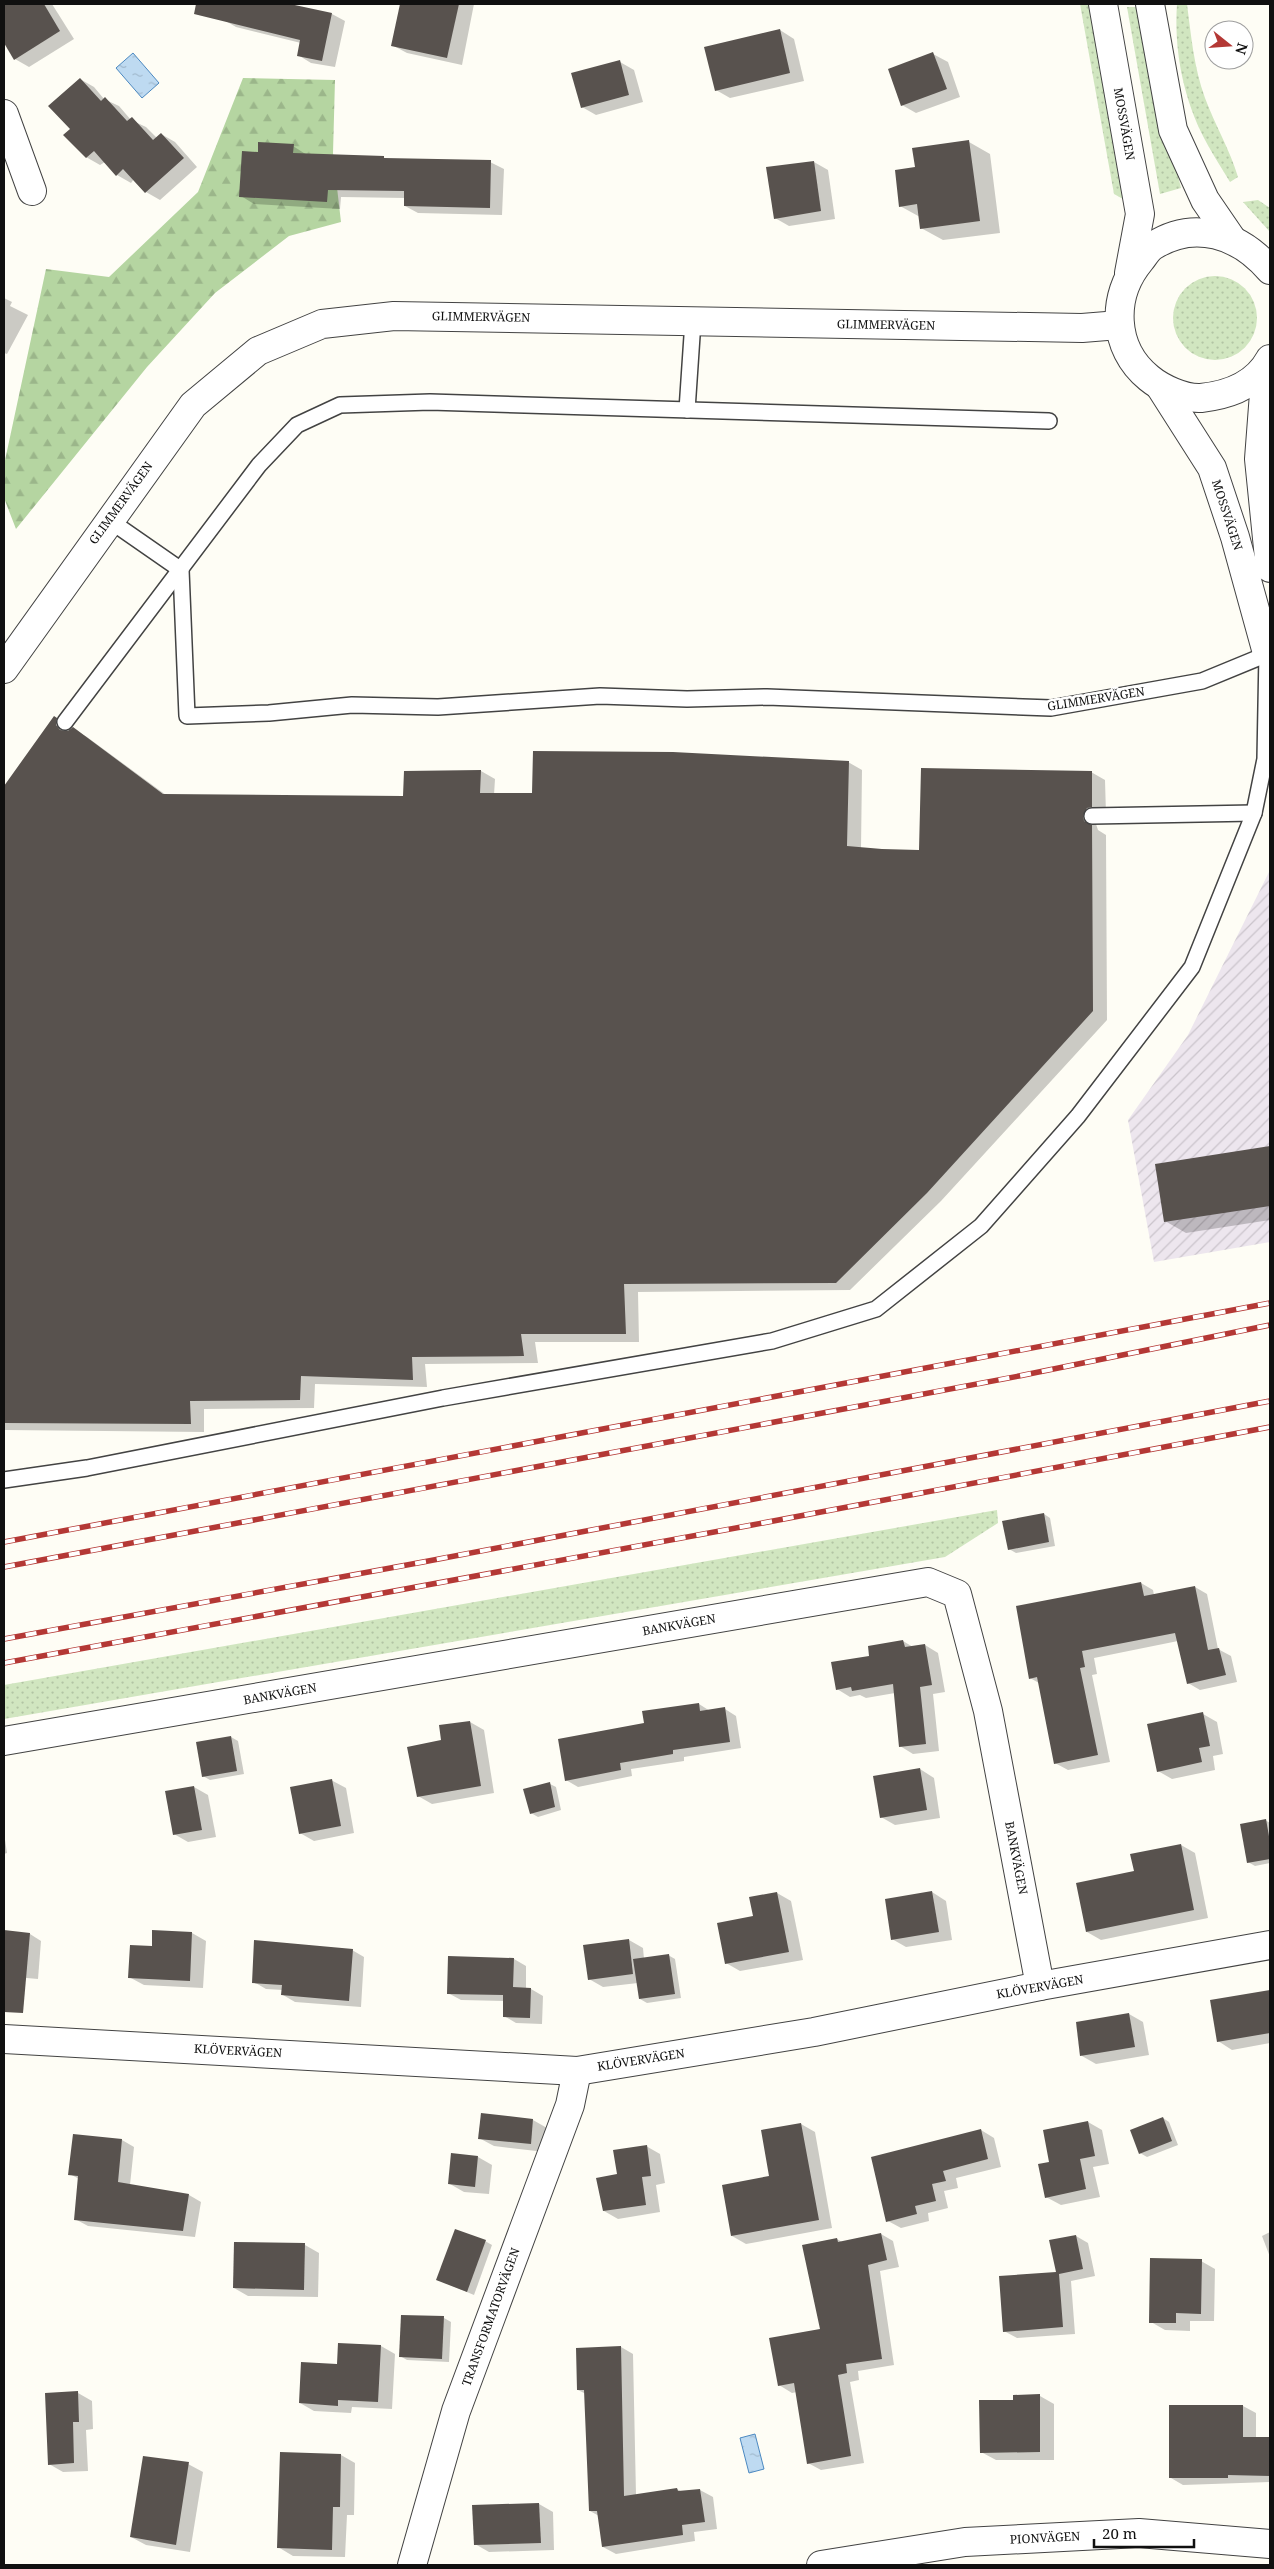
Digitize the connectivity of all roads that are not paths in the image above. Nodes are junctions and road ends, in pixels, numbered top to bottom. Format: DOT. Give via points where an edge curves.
graph roads {
  1 [pos="1103,4"];
  2 [pos="1150,4"];
  3 [pos="4,114"];
  4 [pos="32,190"];
  5 [pos="1231,238"];
  6 [pos="1270,270"];
  7 [pos="1129,274"];
  8 [pos="693,321"];
  9 [pos="1119,325"];
  10 [pos="1268,363"];
  11 [pos="1161,388"];
  12 [pos="687,410"];
  13 [pos="1049,421"];
  14 [pos="108,520"];
  15 [pos="181,570"];
  16 [pos="1270,570"];
  17 [pos="1269,653"];
  18 [pos="4,669"];
  19 [pos="65,722"];
  20 [pos="1254,813"];
  21 [pos="1092,816"];
  22 [pos="4,1480"];
  23 [pos="4,1741"];
  24 [pos="1270,1945"];
  25 [pos="1040,1986"];
  26 [pos="4,2039"];
  27 [pos="577,2071"];
  28 [pos="1270,2544"];
  29 [pos="412,2565"];
  30 [pos="821,2565"];
  1 -- 7 [label="street, MOSSVÄGEN" via="1140,214"];
  2 -- 5 [label="street, MOSSVÄGEN" via="1173,130 1206,200"];
  3 -- 4 [label="street"];
  5 -- 6 [label="street, MOSSVÄGEN" via="1256,254"];
  5 -- 7 [label="street, MOSSVÄGEN" via="1207,232 1178,236 1152,247"];
  7 -- 9 [label="street, MOSSVÄGEN" via="1120,299"];
  8 -- 9 [label="street, GLIMMERVÄGEN" via="1082,328"];
  8 -- 12 [label="lane"];
  8 -- 14 [label="street, GLIMMERVÄGEN" via="394,316 322,324 258,351 193,405"];
  9 -- 11 [label="street, MOSSVÄGEN" via="1125,349 1139,370"];
  10 -- 11 [label="street, MOSSVÄGEN" via="1243,387 1226,394 1197,398"];
  10 -- 16 [label="street, MOSSVÄGEN" via="1259,459"];
  11 -- 17 [label="street, MOSSVÄGEN" via="1212,468"];
  12 -- 13 [label="lane"];
  12 -- 15 [label="lane" via="430,402 340,405 297,425 259,465"];
  14 -- 15 [label="lane"];
  14 -- 18 [label="street, GLIMMERVÄGEN"];
  15 -- 17 [label="lane, GLIMMERVÄGEN" via="187,716 352,705 438,707 600,696 767,697 1051,708 1202,681"];
  15 -- 19 [label="lane"];
  16 -- 17 [label="street, MOSSVÄGEN"];
  17 -- 20 [label="lane, MOSSVÄGEN" via="1265,759"];
  20 -- 21 [label="lane"];
  20 -- 22 [label="lane, MOSSVÄGEN" via="1192,967 1139,1039 1078,1116 980,1226 876,1309 772,1341 443,1398 87,1468"];
  23 -- 25 [label="street, BANKVÄGEN" via="928,1582 957,1594 988,1711"];
  24 -- 25 [label="street, KLÖVERVÄGEN"];
  25 -- 27 [label="street, KLÖVERVÄGEN" via="814,2032"];
  26 -- 27 [label="street, KLÖVERVÄGEN"];
  27 -- 29 [label="street, TRANSFORMATORVÄGEN" via="570,2106 456,2411"];
  28 -- 30 [label="street, PIONVÄGEN" via="1120,2534 965,2542"];
}
